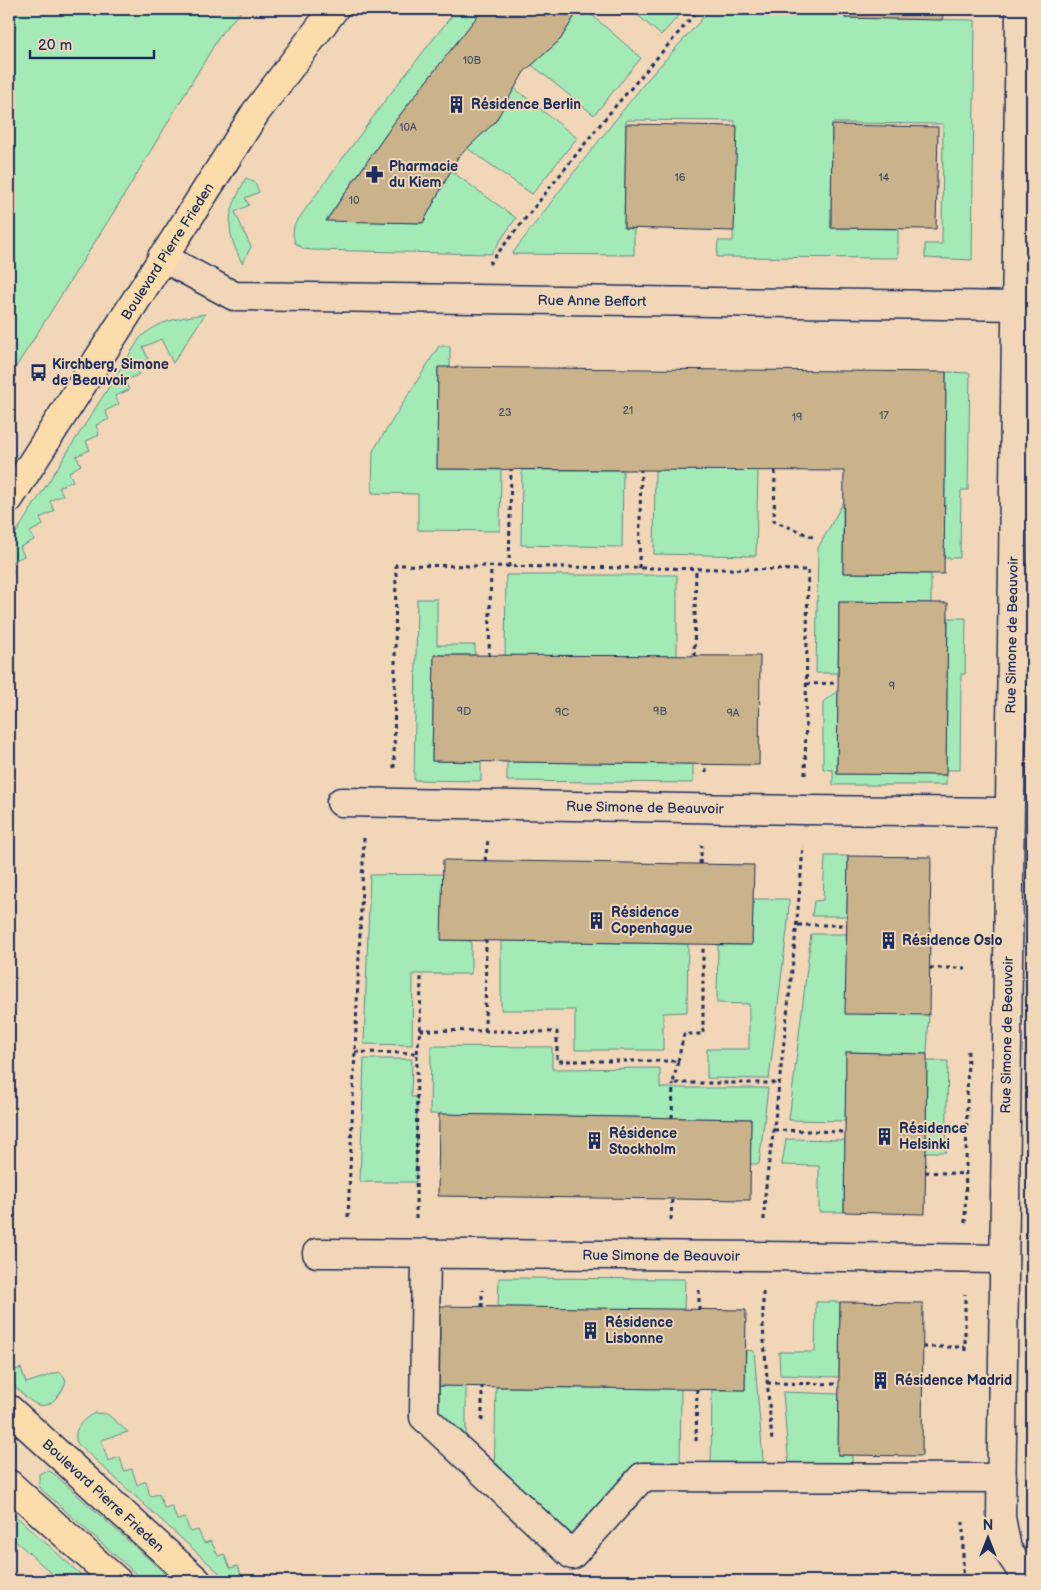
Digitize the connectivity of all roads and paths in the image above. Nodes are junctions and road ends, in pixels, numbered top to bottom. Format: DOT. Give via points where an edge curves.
graph roads {
  1 [pos="334,9"];
  2 [pos="699,9"];
  3 [pos="1020,9"];
  4 [pos="162,257"];
  5 [pos="460,299"];
  6 [pos="1024,306"];
  7 [pos="511,470"];
  8 [pos="641,470"];
  9 [pos="775,471"];
  10 [pos="9,499"];
  11 [pos="815,538"];
  12 [pos="491,567"];
  13 [pos="508,567"];
  14 [pos="639,568"];
  15 [pos="696,569"];
  16 [pos="489,656"];
  17 [pos="694,656"];
  18 [pos="838,683"];
  19 [pos="806,684"];
  20 [pos="353,802"];
  21 [pos="392,803"];
  22 [pos="805,810"];
  23 [pos="1009,812"];
  24 [pos="798,925"];
  25 [pos="847,926"];
  26 [pos="486,941"];
  27 [pos="703,945"];
  28 [pos="930,968"];
  29 [pos="970,968"];
  30 [pos="421,977"];
  31 [pos="420,1030"];
  32 [pos="485,1031"];
  33 [pos="355,1052"];
  34 [pos="417,1053"];
  35 [pos="678,1061"];
  36 [pos="673,1083"];
  37 [pos="780,1083"];
  38 [pos="672,1118"];
  39 [pos="774,1130"];
  40 [pos="844,1132"];
  41 [pos="925,1172"];
  42 [pos="966,1174"];
  43 [pos="346,1252"];
  44 [pos="317,1253"];
  45 [pos="421,1253"];
  46 [pos="763,1256"];
  47 [pos="1004,1259"];
  48 [pos="923,1347"];
  49 [pos="965,1347"];
  50 [pos="767,1383"];
  51 [pos="839,1384"];
  52 [pos="697,1389"];
  53 [pos="9,1409"];
  54 [pos="696,1478"];
  55 [pos="775,1478"];
  56 [pos="1002,1478"];
  57 [pos="9,1484"];
  58 [pos="117,1581"];
  59 [pos="197,1581"];
  60 [pos="1028,1581"];
  1 -- 4 [label="main road, Boulevard Pierre Frieden" via="256,112"];
  2 -- 5 [label="path" via="607,116"];
  3 -- 6 [label="street, Rue Simone de Beauvoir"];
  4 -- 5 [label="street, Rue Anne Beffort" via="234,296"];
  4 -- 10 [label="main road, Boulevard Pierre Frieden"];
  5 -- 6 [label="street, Rue Anne Beffort"];
  6 -- 23 [label="street, Rue Simone de Beauvoir"];
  7 -- 13 [label="path"];
  8 -- 14 [label="path"];
  9 -- 11 [label="path" via="774,521"];
  12 -- 13 [label="path"];
  12 -- 16 [label="path"];
  12 -- 21 [label="path" via="396,565"];
  13 -- 14 [label="path"];
  14 -- 15 [label="path"];
  15 -- 17 [label="path"];
  15 -- 19 [label="path" via="808,570"];
  18 -- 19 [label="path"];
  19 -- 22 [label="path"];
  20 -- 21 [label="street, Rue Simone de Beauvoir"];
  20 -- 33 [label="path"];
  21 -- 22 [label="street, Rue Simone de Beauvoir"];
  22 -- 23 [label="street, Rue Simone de Beauvoir"];
  22 -- 24 [label="path"];
  23 -- 47 [label="street, Rue Simone de Beauvoir"];
  24 -- 25 [label="path"];
  24 -- 37 [label="path"];
  26 -- 32 [label="path"];
  27 -- 35 [label="path" via="703,1034 684,1034"];
  28 -- 29 [label="path"];
  30 -- 31 [label="path"];
  31 -- 32 [label="path"];
  31 -- 34 [label="path"];
  32 -- 35 [label="path" via="557,1032 557,1061"];
  33 -- 34 [label="path"];
  33 -- 43 [label="path"];
  34 -- 45 [label="path"];
  35 -- 36 [label="path"];
  36 -- 37 [label="path"];
  36 -- 38 [label="path"];
  37 -- 39 [label="path"];
  39 -- 40 [label="path"];
  39 -- 46 [label="path" via="764,1201"];
  41 -- 42 [label="path"];
  43 -- 44 [label="street, Rue Simone de Beauvoir"];
  43 -- 45 [label="street, Rue Simone de Beauvoir"];
  45 -- 46 [label="street, Rue Simone de Beauvoir"];
  45 -- 54 [label="street" via="424,1417 572,1555 642,1477"];
  46 -- 47 [label="street, Rue Simone de Beauvoir"];
  46 -- 50 [label="path" via="762,1327"];
  47 -- 56 [label="street, Rue Simone de Beauvoir"];
  48 -- 49 [label="path"];
  50 -- 51 [label="path"];
  50 -- 55 [label="path"];
  52 -- 54 [label="path"];
  53 -- 59 [label="main road, Boulevard Pierre Frieden"];
  54 -- 55 [label="street"];
  55 -- 56 [label="street"];
  56 -- 60 [label="street, Rue Simone de Beauvoir" via="1001,1516 1007,1549"];
  57 -- 58 [label="main road"];
}
